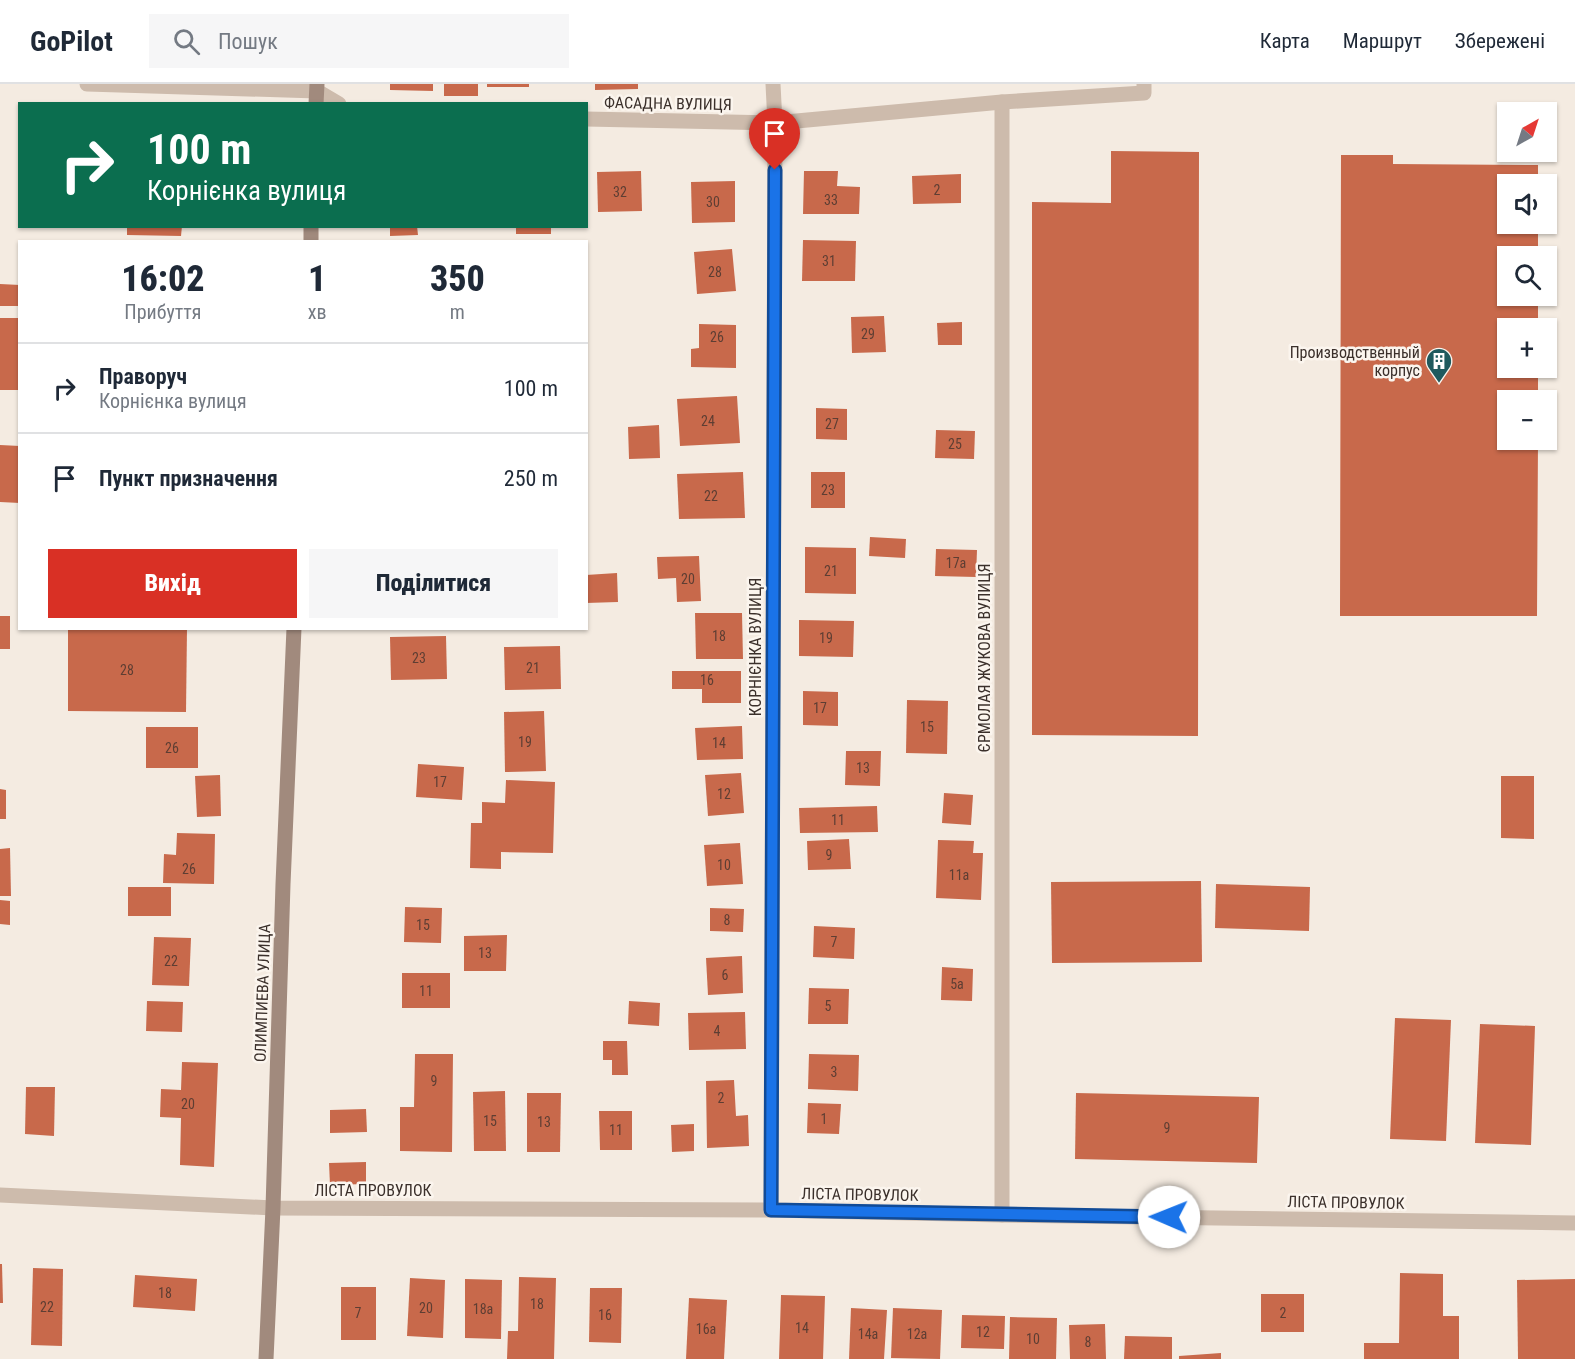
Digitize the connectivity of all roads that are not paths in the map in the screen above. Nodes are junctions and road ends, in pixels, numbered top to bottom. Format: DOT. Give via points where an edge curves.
graph roads {
  1 [pos="87,84"];
  2 [pos="773,84"];
  3 [pos="1144,88"];
  4 [pos="317,93"];
  5 [pos="335,102"];
  6 [pos="1002,102"];
  7 [pos="588,119"];
  8 [pos="775,123"];
  9 [pos="294,630"];
  10 [pos="0,1194"];
  11 [pos="273,1208"];
  12 [pos="771,1210"];
  13 [pos="1002,1215"];
  14 [pos="1575,1223"];
  15 [pos="266,1359"];
  1 -- 4 [label="street"];
  2 -- 8 [label="street, КОРНІЄНКА ВУЛИЦЯ"];
  3 -- 6 [label="street, ФАСАДНА ВУЛИЦЯ"];
  4 -- 5 [label="street"];
  6 -- 8 [label="street, ФАСАДНА ВУЛИЦЯ"];
  6 -- 13 [label="street, ЄРМОЛАЯ ЖУКОВА ВУЛИЦЯ"];
  7 -- 8 [label="street, ФАСАДНА ВУЛИЦЯ"];
  8 -- 12 [label="street, КОРНІЄНКА ВУЛИЦЯ"];
  9 -- 11 [label="main road, ОЛИМПИЕВА УЛИЦА"];
  10 -- 11 [label="street, ЛІСТА ПРОВУЛОК"];
  11 -- 12 [label="street, ЛІСТА ПРОВУЛОК"];
  11 -- 15 [label="main road, ОЛИМПИЕВА УЛИЦА"];
  12 -- 13 [label="street, ЛІСТА ПРОВУЛОК"];
  13 -- 14 [label="street, ЛІСТА ПРОВУЛОК"];
}
